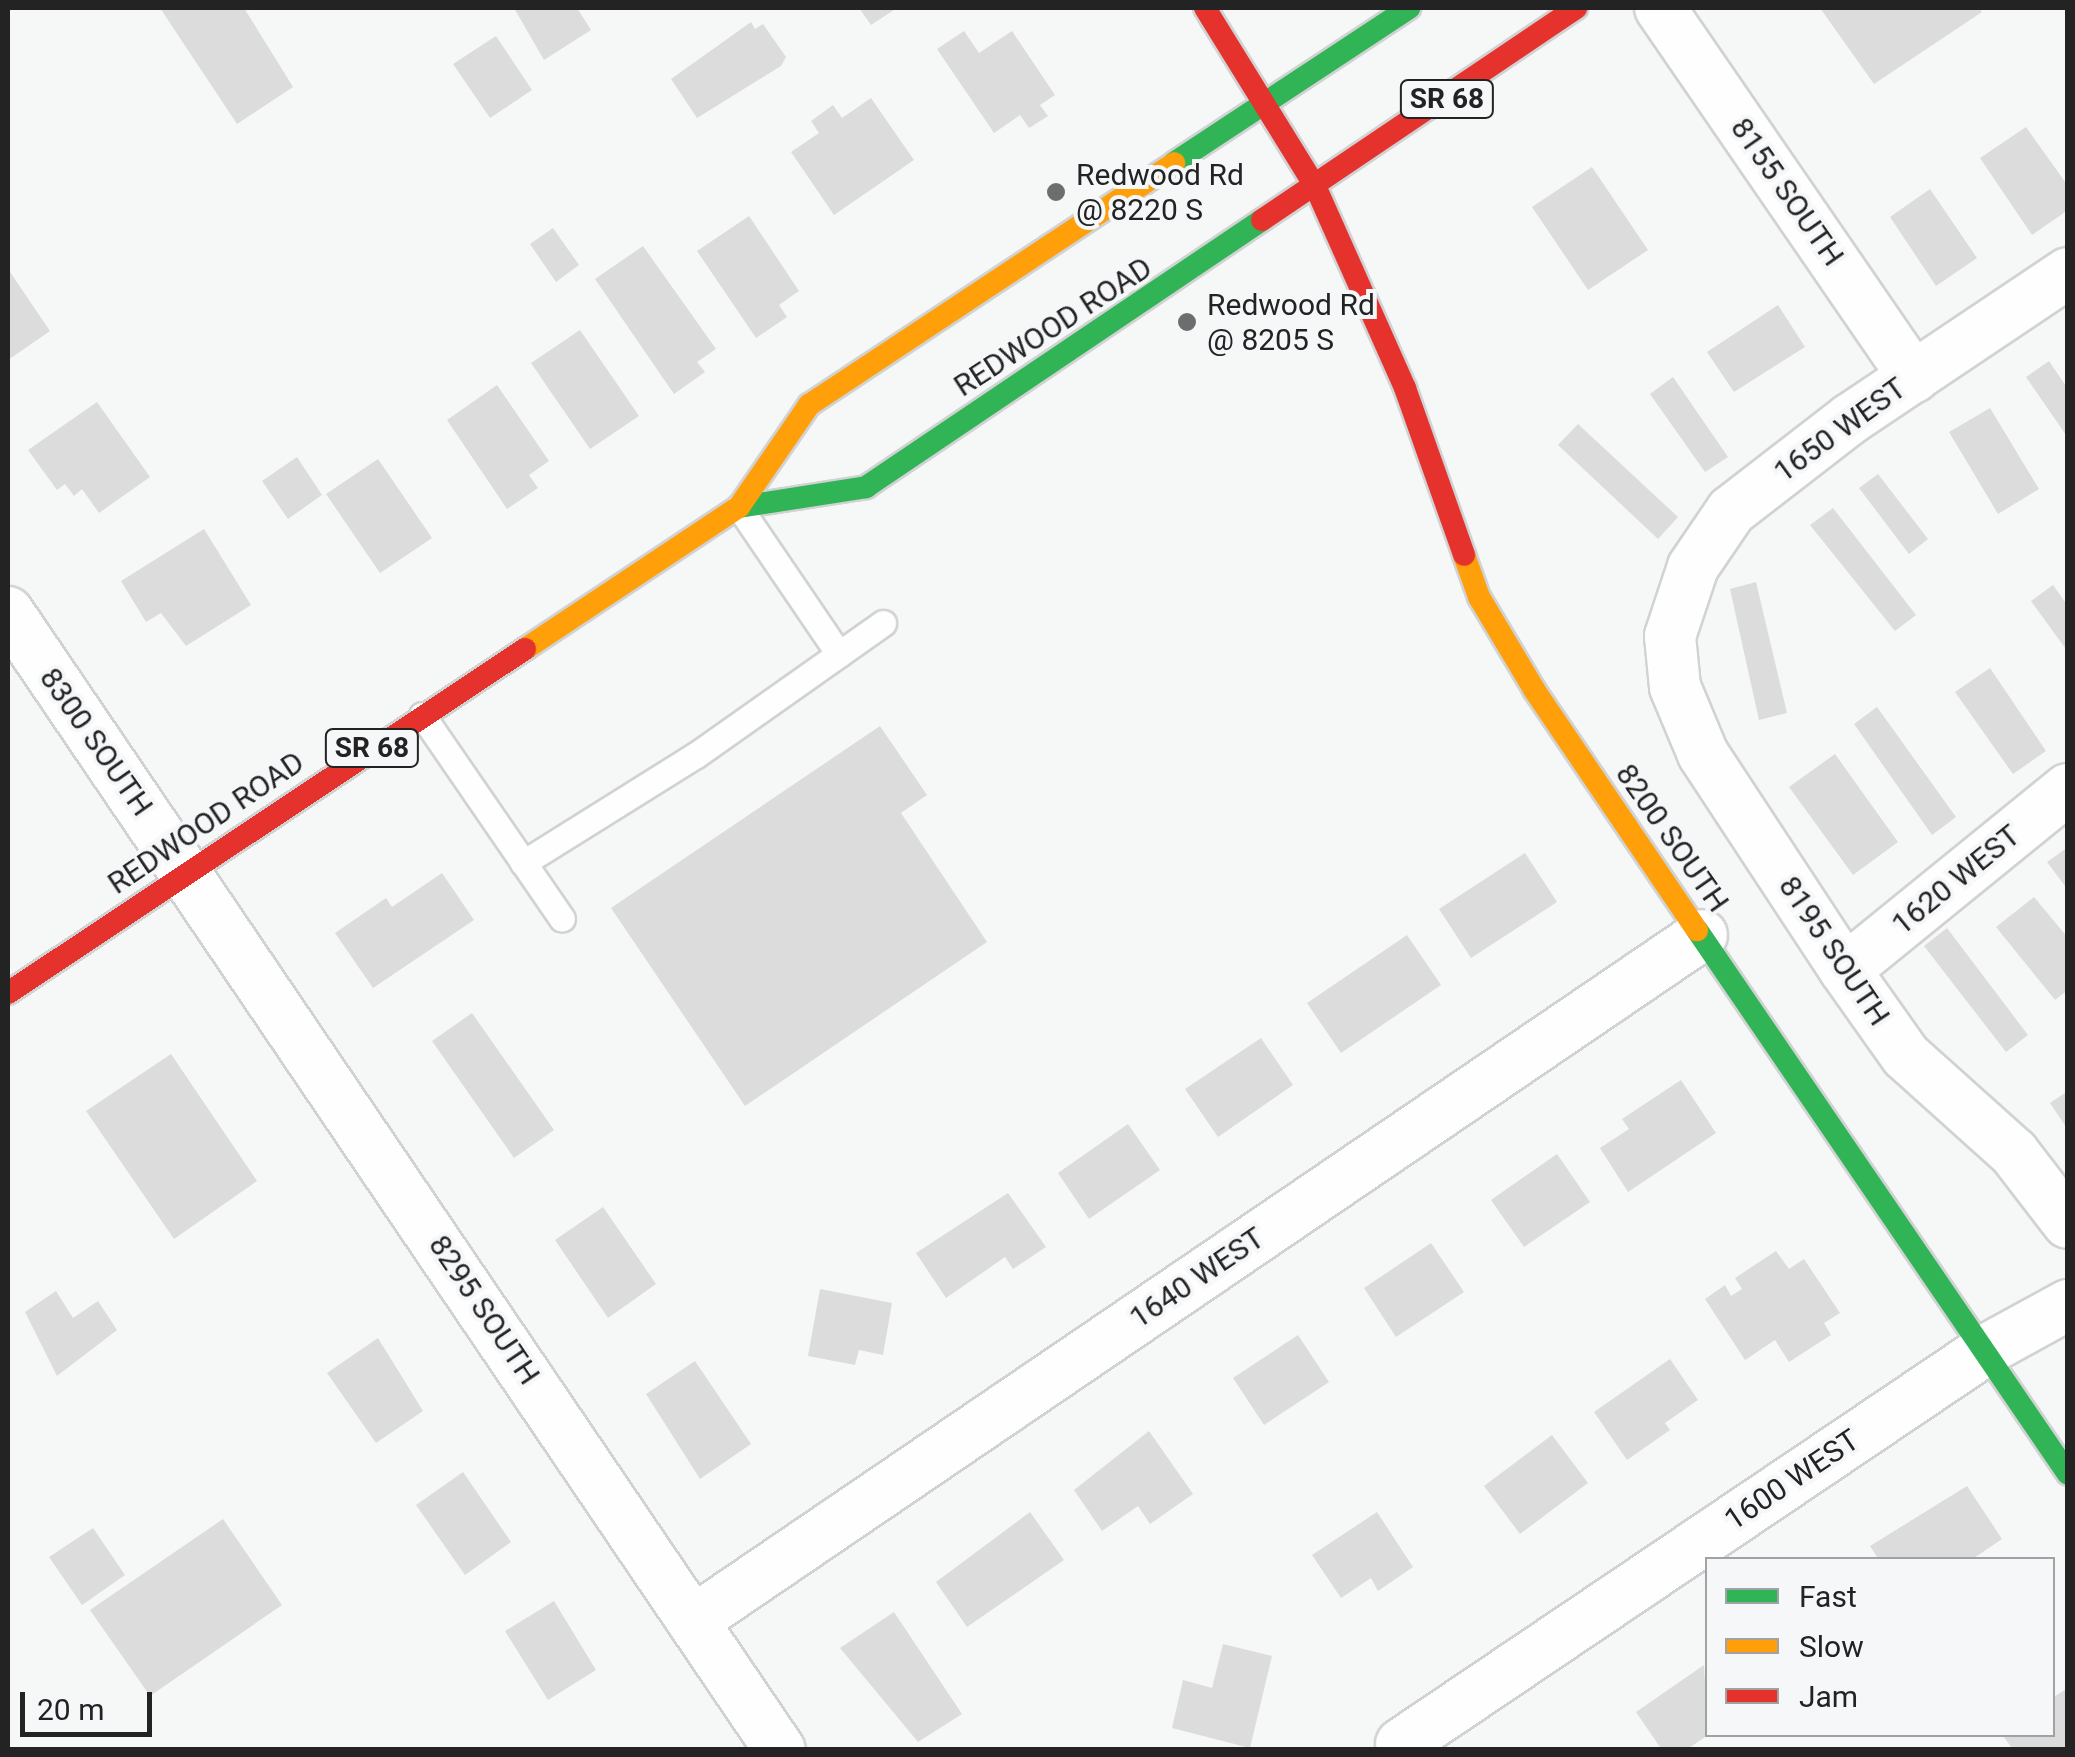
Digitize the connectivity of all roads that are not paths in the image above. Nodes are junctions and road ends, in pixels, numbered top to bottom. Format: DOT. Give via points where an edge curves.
graph roads {
  1 [pos="1205,8"];
  2 [pos="1409,8"];
  3 [pos="1576,8"];
  4 [pos="1660,8"];
  5 [pos="1265,106"];
  6 [pos="1316,188"];
  7 [pos="2068,273"];
  8 [pos="1914,377"];
  9 [pos="739,507"];
  10 [pos="8,612"];
  11 [pos="883,623"];
  12 [pos="1670,636"];
  13 [pos="839,654"];
  14 [pos="422,715"];
  15 [pos="2068,790"];
  16 [pos="523,863"];
  17 [pos="188,870"];
  18 [pos="562,919"];
  19 [pos="1702,934"];
  20 [pos="1845,970"];
  21 [pos="8,992"];
  22 [pos="2068,1222"];
  23 [pos="2068,1306"];
  24 [pos="1984,1351"];
  25 [pos="2068,1474"];
  26 [pos="693,1621"];
  27 [pos="1402,1744"];
  28 [pos="780,1750"];
  1 -- 5 [label="main road, 8200 SOUTH"];
  2 -- 5 [label="main road, REDWOOD ROAD / SR 68"];
  3 -- 6 [label="main road, REDWOOD ROAD / SR 68"];
  4 -- 8 [label="street, 8155 SOUTH"];
  5 -- 6 [label="main road, 8200 SOUTH"];
  5 -- 9 [label="main road, REDWOOD ROAD / SR 68" via="809,405"];
  6 -- 9 [label="main road, REDWOOD ROAD / SR 68" via="866,486"];
  6 -- 19 [label="main road, 8200 SOUTH" via="1406,388 1479,597 1535,692"];
  7 -- 8 [label="street, 1650 WEST"];
  8 -- 12 [label="street, 1650 WEST" via="1731,512 1693,567"];
  9 -- 13 [label="lane"];
  9 -- 14 [label="main road, REDWOOD ROAD / SR 68"];
  10 -- 17 [label="street, 8300 SOUTH"];
  11 -- 13 [label="lane"];
  12 -- 20 [label="street, 8195 SOUTH" via="1675,687 1703,754"];
  13 -- 16 [label="lane"];
  14 -- 16 [label="lane"];
  14 -- 17 [label="main road, REDWOOD ROAD / SR 68"];
  15 -- 20 [label="street, 1620 WEST"];
  16 -- 18 [label="lane"];
  17 -- 21 [label="main road, REDWOOD ROAD / SR 68"];
  17 -- 26 [label="street, 8295 SOUTH"];
  19 -- 24 [label="main road, 8200 SOUTH"];
  19 -- 26 [label="street, 1640 WEST"];
  20 -- 22 [label="street, 8195 SOUTH" via="1935,1089 2014,1154"];
  23 -- 24 [label="street, 1600 WEST"];
  24 -- 25 [label="main road, 8200 SOUTH"];
  24 -- 27 [label="street, 1600 WEST"];
  26 -- 28 [label="street, 8295 SOUTH"];
}
